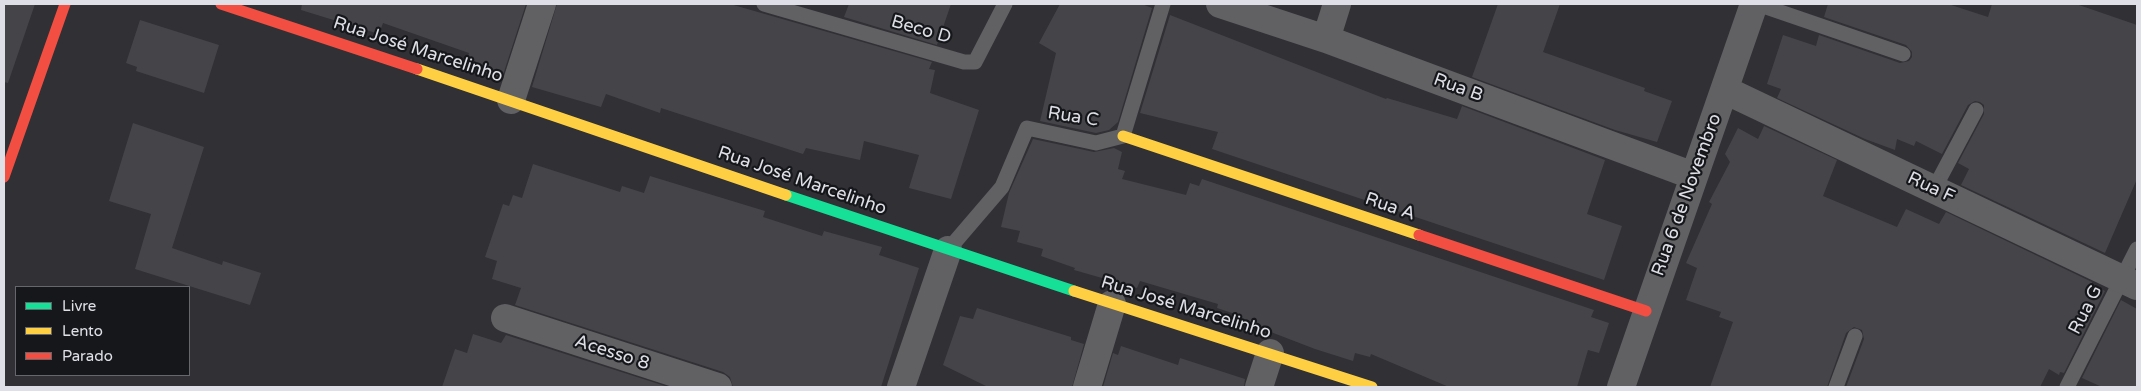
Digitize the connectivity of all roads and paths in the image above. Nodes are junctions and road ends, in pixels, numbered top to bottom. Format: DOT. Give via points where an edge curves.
graph roads {
  1 [pos="65,4"];
  2 [pos="221,4"];
  3 [pos="542,4"];
  4 [pos="764,4"];
  5 [pos="1005,4"];
  6 [pos="1162,4"];
  7 [pos="1220,4"];
  8 [pos="1337,4"];
  9 [pos="1756,4"];
  10 [pos="1326,39"];
  11 [pos="1903,54"];
  12 [pos="1725,90"];
  13 [pos="512,100"];
  14 [pos="1976,110"];
  15 [pos="1123,136"];
  16 [pos="1694,176"];
  17 [pos="4,177"];
  18 [pos="1934,189"];
  19 [pos="948,250"];
  20 [pos="2137,250"];
  21 [pos="2130,282"];
  22 [pos="1112,304"];
  23 [pos="1646,311"];
  24 [pos="505,318"];
  25 [pos="1855,336"];
  26 [pos="1270,353"];
  27 [pos="718,387"];
  28 [pos="901,387"];
  29 [pos="1086,387"];
  30 [pos="1259,387"];
  31 [pos="1372,387"];
  32 [pos="1621,387"];
  33 [pos="1836,387"];
  34 [pos="2068,387"];
  1 -- 17 [label="street"];
  2 -- 13 [label="street, Rua José Marcelinho"];
  3 -- 13 [label="street"];
  4 -- 5 [label="lane, Beco D" via="964,62 975,62"];
  6 -- 15 [label="lane"];
  7 -- 10 [label="street, Rua B"];
  8 -- 10 [label="street"];
  9 -- 11 [label="lane"];
  9 -- 12 [label="street, Rua 6 de Novembro"];
  10 -- 16 [label="street, Rua B"];
  12 -- 16 [label="street, Rua 6 de Novembro"];
  12 -- 18 [label="street, Rua F"];
  13 -- 19 [label="street, Rua José Marcelinho"];
  14 -- 18 [label="lane"];
  15 -- 19 [label="lane, Rua C" via="1096,143 1027,128 1002,187"];
  15 -- 23 [label="street, Rua A"];
  16 -- 23 [label="street, Rua 6 de Novembro"];
  18 -- 21 [label="street, Rua F"];
  19 -- 22 [label="street, Rua José Marcelinho"];
  19 -- 28 [label="street"];
  20 -- 21 [label="lane, Rua G"];
  21 -- 34 [label="lane, Rua G"];
  22 -- 26 [label="street, Rua José Marcelinho"];
  22 -- 29 [label="street"];
  23 -- 32 [label="street, Rua 6 de Novembro"];
  24 -- 27 [label="street, Acesso 8"];
  25 -- 33 [label="lane"];
  26 -- 30 [label="street"];
  26 -- 31 [label="street, Rua José Marcelinho"];
}
